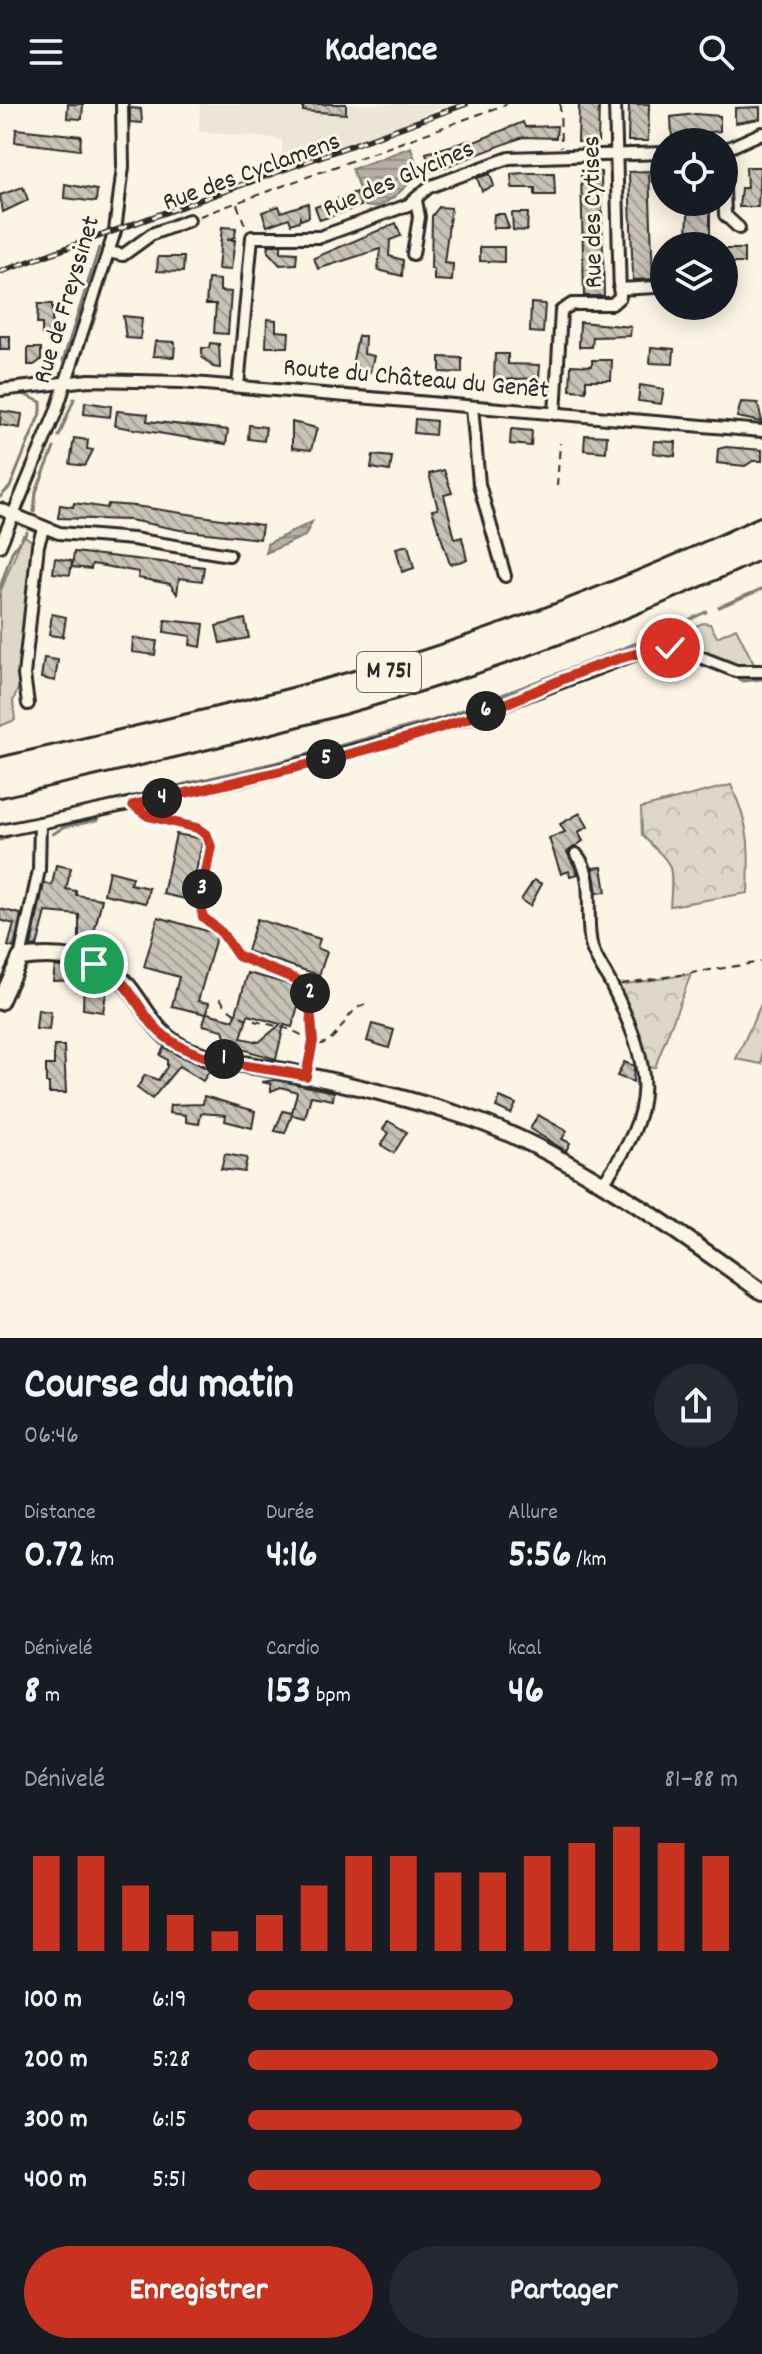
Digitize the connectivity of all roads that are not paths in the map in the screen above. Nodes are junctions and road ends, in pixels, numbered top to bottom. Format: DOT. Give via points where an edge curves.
graph roads {
  1 [pos="122,104"];
  2 [pos="615,104"];
  3 [pos="762,133"];
  4 [pos="738,144"];
  5 [pos="650,153"];
  6 [pos="616,154"];
  7 [pos="416,200"];
  8 [pos="726,216"];
  9 [pos="189,220"];
  10 [pos="739,228"];
  11 [pos="108,252"];
  12 [pos="413,254"];
  13 [pos="650,287"];
  14 [pos="619,289"];
  15 [pos="66,382"];
  16 [pos="238,386"];
  17 [pos="0,390"];
  18 [pos="472,407"];
  19 [pos="555,414"];
  20 [pos="762,431"];
  21 [pos="0,509"];
  22 [pos="13,514"];
  23 [pos="762,528"];
  24 [pos="43,529"];
  25 [pos="0,546"];
  26 [pos="762,547"];
  27 [pos="229,555"];
  28 [pos="505,576"];
  29 [pos="762,671"];
  30 [pos="28,704"];
  31 [pos="0,769"];
  32 [pos="0,786"];
  33 [pos="40,823"];
  34 [pos="0,831"];
  35 [pos="576,854"];
  36 [pos="20,958"];
  37 [pos="4,986"];
  38 [pos="0,1002"];
  39 [pos="602,1184"];
  40 [pos="762,1292"];
  1 -- 11 [label="street, Rue de Freyssinet" via="120,201"];
  2 -- 6 [label="street, Rue des Cytises"];
  3 -- 4 [label="street"];
  5 -- 6 [label="street, Rue des Glycines"];
  6 -- 7 [label="street, Rue des Glycines" via="509,158 429,187"];
  6 -- 14 [label="street, Rue des Cytises"];
  7 -- 12 [label="street"];
  7 -- 16 [label="street, Rue des Glycines" via="320,237 252,237"];
  8 -- 10 [label="street"];
  9 -- 11 [label="street, Rue des Cyclamens" via="152,234 123,255"];
  11 -- 15 [label="street, Rue de Freyssinet"];
  13 -- 14 [label="street"];
  14 -- 19 [label="street, Rue des Cytises" via="620,297 612,304 572,304 561,311"];
  15 -- 16 [label="street, Route du Château du Genêt" via="111,379"];
  15 -- 17 [label="street, Route du Château du Genêt"];
  15 -- 22 [label="street, Rue de Freyssinet"];
  16 -- 18 [label="street, Route du Château du Genêt"];
  18 -- 19 [label="street, Route du Château du Genêt"];
  18 -- 28 [label="street" via="479,484"];
  19 -- 20 [label="street, Route du Château du Genêt"];
  21 -- 22 [label="street"];
  22 -- 24 [label="street"];
  22 -- 25 [label="street, Rue de Freyssinet"];
  23 -- 31 [label="highway, M 751" via="584,605 423,662"];
  24 -- 27 [label="street"];
  24 -- 30 [label="street" via="24,675"];
  26 -- 32 [label="highway, M 751" via="590,620 428,678 293,717"];
  29 -- 33 [label="street" via="736,671 682,650 641,652 429,730 300,766"];
  33 -- 34 [label="street"];
  33 -- 36 [label="street" via="39,870"];
  35 -- 39 [label="street" via="586,868 593,950 645,1068 637,1124"];
  36 -- 37 [label="street"];
  36 -- 39 [label="street" via="62,957 108,969 177,1045 480,1122"];
  37 -- 38 [label="street"];
  39 -- 40 [label="street"];
}
